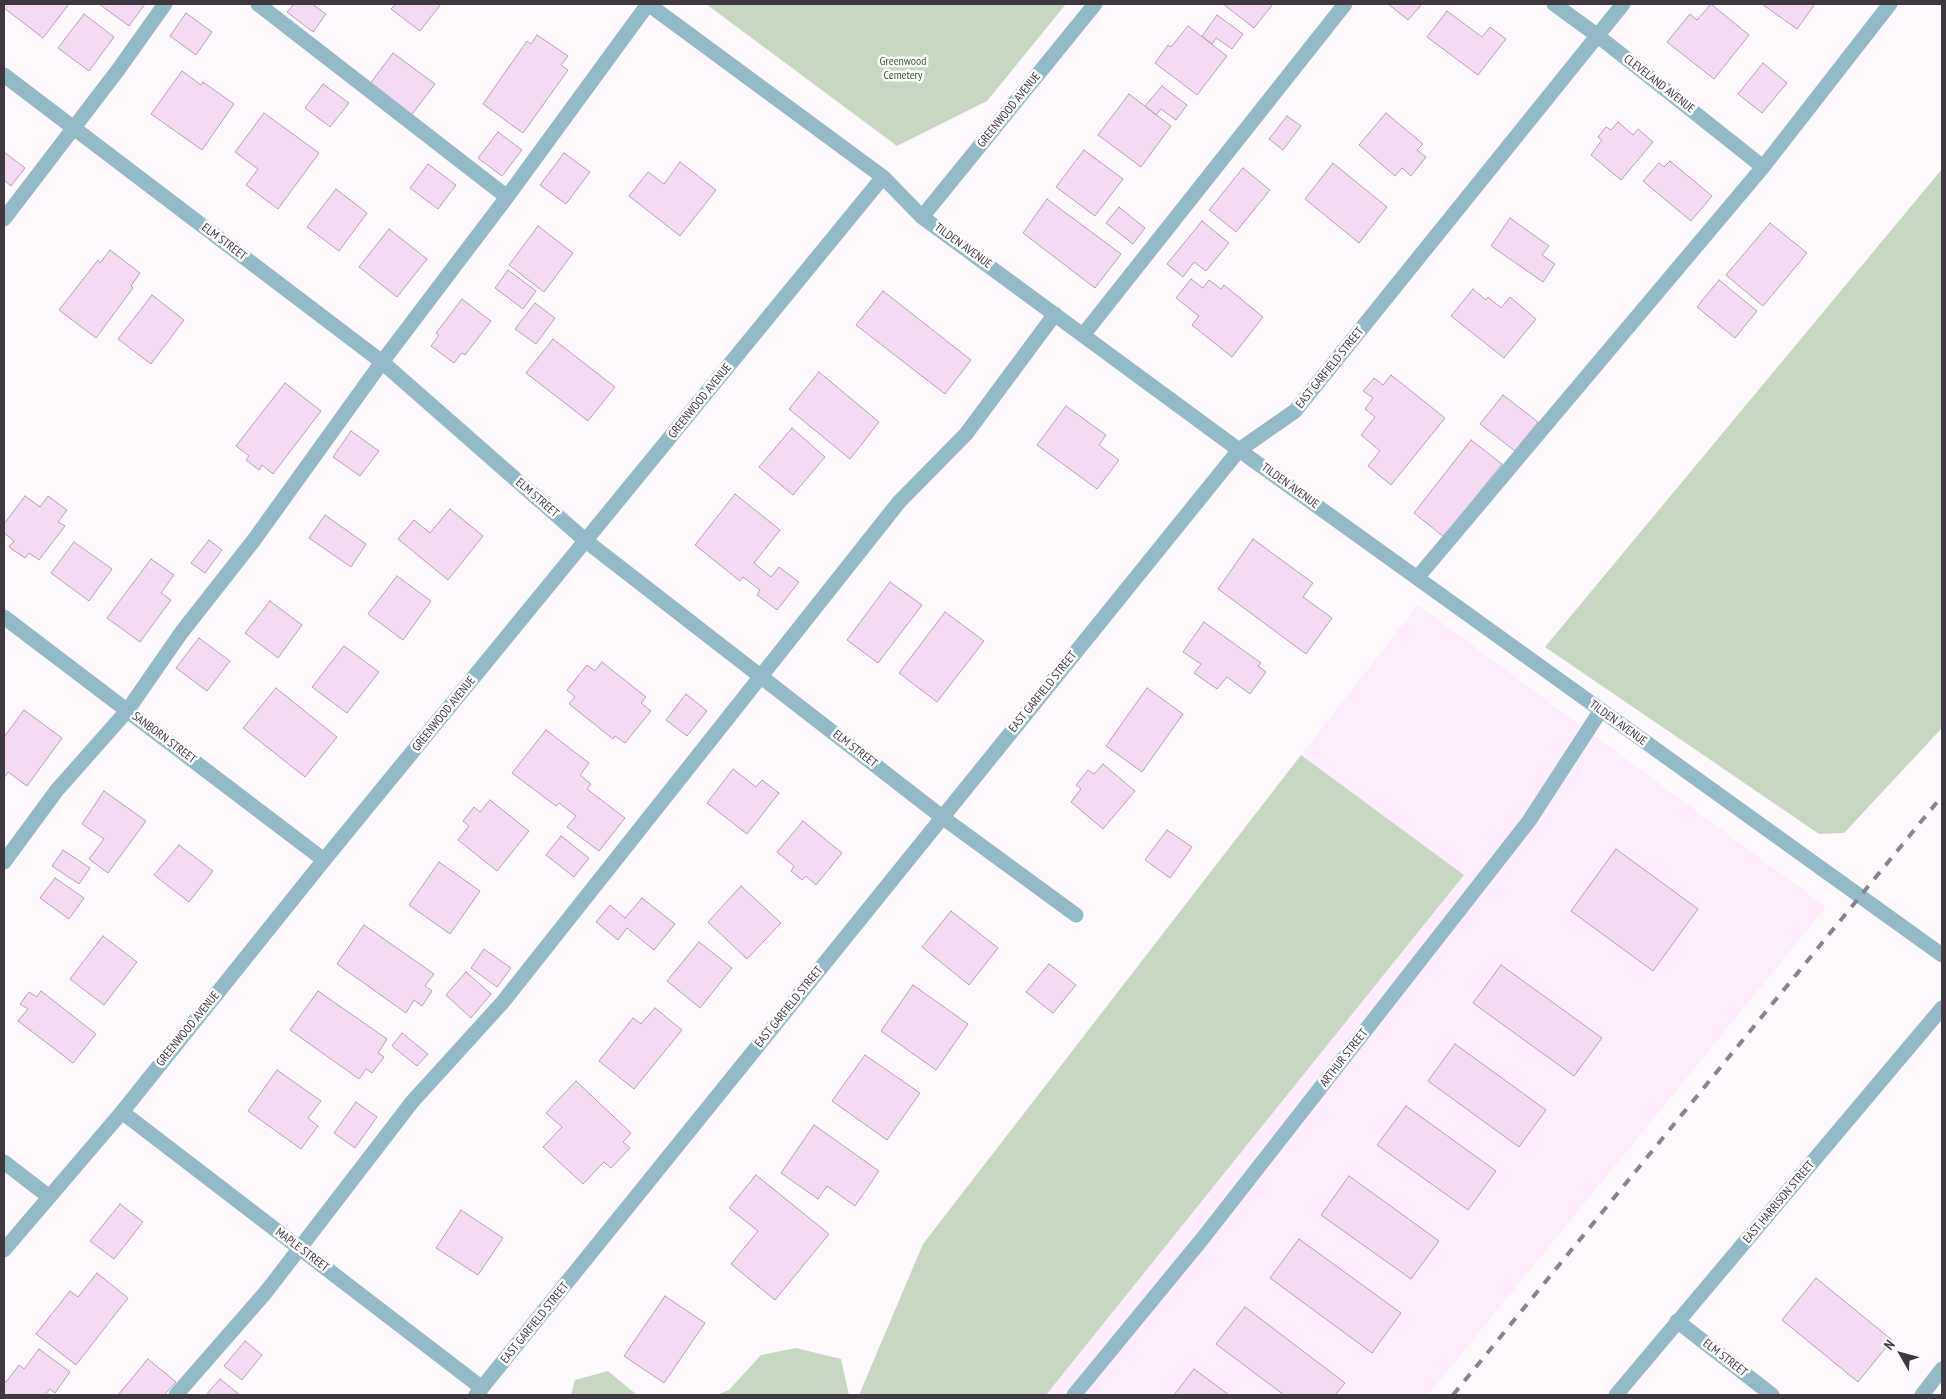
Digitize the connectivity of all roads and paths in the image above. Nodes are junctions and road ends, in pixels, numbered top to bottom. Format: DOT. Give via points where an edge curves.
graph roads {
  1 [pos="165,4"];
  2 [pos="258,4"];
  3 [pos="648,4"];
  4 [pos="1095,4"];
  5 [pos="1345,4"];
  6 [pos="1554,4"];
  7 [pos="1623,4"];
  8 [pos="1890,4"];
  9 [pos="1598,36"];
  10 [pos="4,75"];
  11 [pos="73,128"];
  12 [pos="1763,167"];
  13 [pos="883,177"];
  14 [pos="507,197"];
  15 [pos="922,216"];
  16 [pos="4,219"];
  17 [pos="1055,314"];
  18 [pos="1083,335"];
  19 [pos="382,362"];
  20 [pos="1239,450"];
  21 [pos="586,541"];
  22 [pos="1417,578"];
  23 [pos="4,617"];
  24 [pos="761,676"];
  25 [pos="1601,710"];
  26 [pos="127,711"];
  27 [pos="942,817"];
  28 [pos="324,860"];
  29 [pos="4,862"];
  30 [pos="1076,915"];
  31 [pos="1942,955"];
  32 [pos="1942,1008"];
  33 [pos="122,1112"];
  34 [pos="4,1162"];
  35 [pos="48,1196"];
  36 [pos="300,1248"];
  37 [pos="4,1250"];
  38 [pos="1677,1321"];
  39 [pos="1942,1369"];
  40 [pos="479,1392"];
  41 [pos="176,1395"];
  42 [pos="1074,1395"];
  43 [pos="1616,1395"];
  44 [pos="1772,1395"];
  45 [pos="1922,1395"];
  1 -- 11 [label="street"];
  2 -- 14 [label="street"];
  3 -- 13 [label="street, TILDEN AVENUE"];
  3 -- 14 [label="street"];
  4 -- 15 [label="street, GREENWOOD AVENUE"];
  5 -- 18 [label="street"];
  6 -- 9 [label="street, CLEVELAND AVENUE"];
  7 -- 9 [label="street, EAST GARFIELD STREET"];
  8 -- 12 [label="street"];
  9 -- 12 [label="street, CLEVELAND AVENUE"];
  9 -- 20 [label="street, EAST GARFIELD STREET" via="1295,411"];
  10 -- 11 [label="street, ELM STREET"];
  11 -- 16 [label="street"];
  11 -- 19 [label="street, ELM STREET"];
  12 -- 22 [label="street"];
  13 -- 15 [label="street, TILDEN AVENUE"];
  13 -- 21 [label="street, GREENWOOD AVENUE"];
  14 -- 19 [label="street"];
  15 -- 17 [label="street, TILDEN AVENUE"];
  17 -- 18 [label="street, TILDEN AVENUE"];
  17 -- 24 [label="street" via="966,434 899,502"];
  18 -- 20 [label="street, TILDEN AVENUE"];
  19 -- 21 [label="street, ELM STREET"];
  19 -- 26 [label="street"];
  20 -- 22 [label="street, TILDEN AVENUE"];
  20 -- 27 [label="street, EAST GARFIELD STREET"];
  21 -- 24 [label="street, ELM STREET"];
  21 -- 28 [label="street, GREENWOOD AVENUE"];
  22 -- 25 [label="street, TILDEN AVENUE"];
  23 -- 26 [label="street, SANBORN STREET"];
  24 -- 27 [label="street, ELM STREET"];
  24 -- 36 [label="street" via="502,1003 412,1102"];
  25 -- 31 [label="street, TILDEN AVENUE"];
  25 -- 42 [label="street, ARTHUR STREET" via="1529,821 1203,1238"];
  26 -- 28 [label="street, SANBORN STREET"];
  26 -- 29 [label="street" via="57,790"];
  27 -- 30 [label="street, ELM STREET"];
  27 -- 40 [label="street, EAST GARFIELD STREET"];
  28 -- 33 [label="street, GREENWOOD AVENUE"];
  32 -- 38 [label="street, EAST HARRISON STREET"];
  33 -- 35 [label="street, GREENWOOD AVENUE"];
  33 -- 36 [label="street, MAPLE STREET"];
  34 -- 35 [label="street"];
  35 -- 37 [label="street, GREENWOOD AVENUE"];
  36 -- 40 [label="street, MAPLE STREET"];
  36 -- 41 [label="street"];
  38 -- 43 [label="street, EAST HARRISON STREET"];
  38 -- 44 [label="street, ELM STREET"];
  39 -- 45 [label="street"];
}
